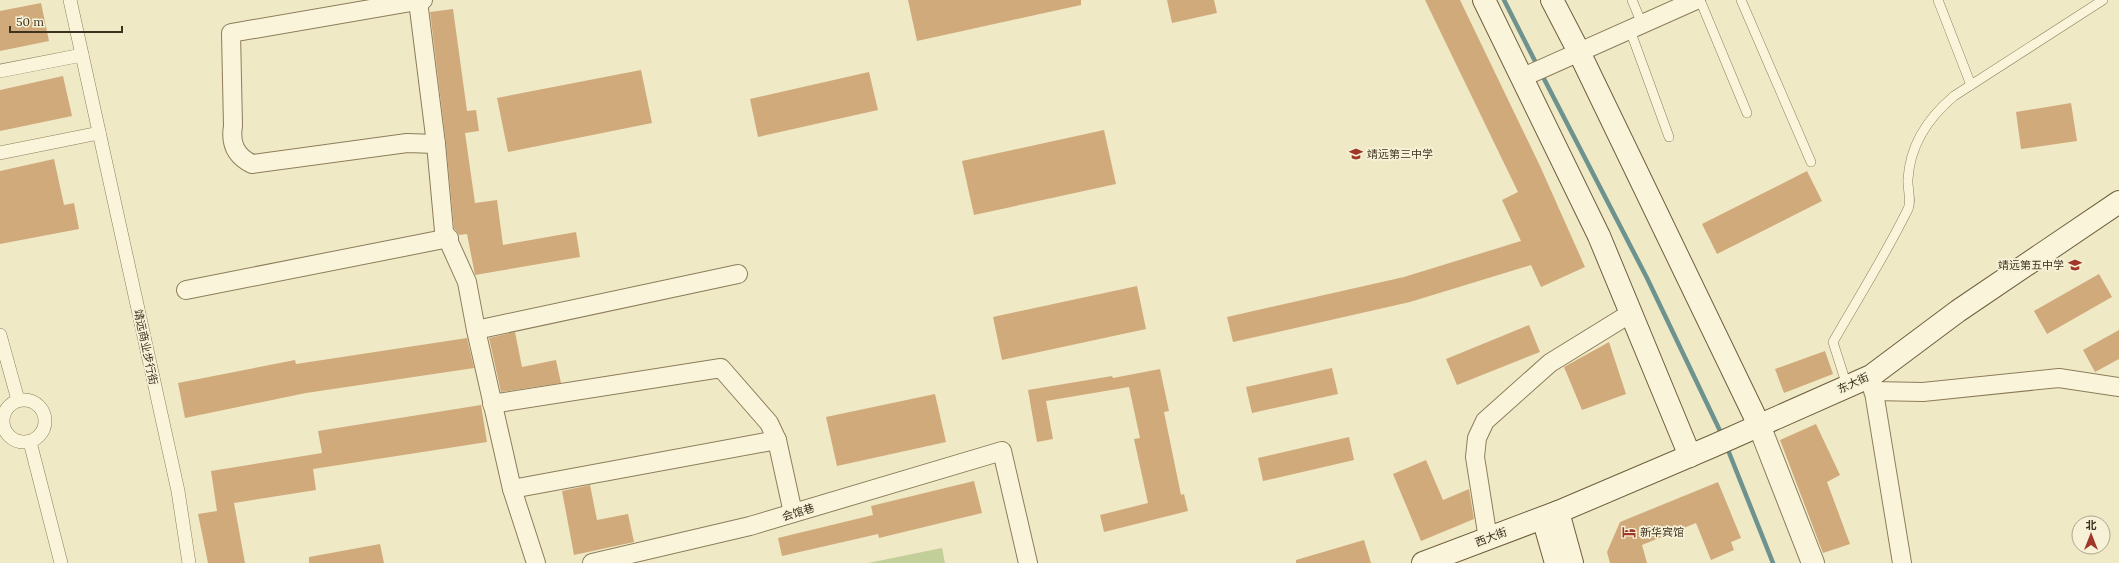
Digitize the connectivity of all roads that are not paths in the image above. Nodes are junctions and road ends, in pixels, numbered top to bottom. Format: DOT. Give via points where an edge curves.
graph roads {
  1 [pos="70,0"];
  2 [pos="420,0"];
  3 [pos="1484,0"];
  4 [pos="1552,0"];
  5 [pos="1632,0"];
  6 [pos="1696,0"];
  7 [pos="1700,0"];
  8 [pos="1741,0"];
  9 [pos="1938,0"];
  10 [pos="2103,0"];
  11 [pos="1636,27"];
  12 [pos="1579,52"];
  13 [pos="82,55"];
  14 [pos="0,71"];
  15 [pos="1526,76"];
  16 [pos="1971,85"];
  17 [pos="1747,112"];
  18 [pos="99,133"];
  19 [pos="1669,137"];
  20 [pos="436,144"];
  21 [pos="0,153"];
  22 [pos="1811,162"];
  23 [pos="2119,202"];
  24 [pos="449,238"];
  25 [pos="738,274"];
  26 [pos="186,290"];
  27 [pos="1631,313"];
  28 [pos="476,330"];
  29 [pos="0,335"];
  30 [pos="1872,383"];
  31 [pos="1847,386"];
  32 [pos="2119,387"];
  33 [pos="18,400"];
  34 [pos="492,404"];
  35 [pos="1750,429"];
  36 [pos="777,440"];
  37 [pos="30,442"];
  38 [pos="1690,456"];
  39 [pos="512,489"];
  40 [pos="793,513"];
  41 [pos="1551,515"];
  42 [pos="1488,539"];
  43 [pos="62,563"];
  44 [pos="189,563"];
  45 [pos="536,563"];
  46 [pos="592,563"];
  47 [pos="1028,563"];
  48 [pos="1423,563"];
  49 [pos="1556,563"];
  50 [pos="1572,563"];
  51 [pos="1813,563"];
  52 [pos="1902,563"];
  1 -- 13 [label="street, 靖远商业步行街"];
  2 -- 20 [label="street"];
  2 -- 20 [label="street" via="231,33 233,144 240,156 252,164 407,143"];
  3 -- 15 [label="main road"];
  4 -- 12 [label="main road"];
  5 -- 11 [label="lane"];
  6 -- 11 [label="street"];
  7 -- 17 [label="lane"];
  8 -- 22 [label="lane"];
  9 -- 16 [label="lane"];
  10 -- 16 [label="lane"];
  11 -- 12 [label="street"];
  11 -- 19 [label="lane"];
  12 -- 15 [label="street"];
  12 -- 35 [label="main road"];
  13 -- 14 [label="street"];
  13 -- 18 [label="street, 靖远商业步行街"];
  15 -- 27 [label="main road"];
  16 -- 31 [label="lane" via="1943,105 1925,126 1913,151 1908,179 1909,207 1833,342"];
  18 -- 21 [label="street"];
  18 -- 44 [label="street, 靖远商业步行街" via="178,491"];
  20 -- 24 [label="street" via="444,231"];
  23 -- 30 [label="main road, 东大街" via="1958,311"];
  24 -- 26 [label="street"];
  24 -- 28 [label="street" via="467,282"];
  25 -- 28 [label="street"];
  27 -- 38 [label="main road"];
  27 -- 42 [label="street" via="1550,363 1486,421 1477,438 1475,457"];
  28 -- 34 [label="street"];
  29 -- 33 [label="street"];
  30 -- 31 [label="main road, 东大街"];
  30 -- 32 [label="street" via="1923,392 2059,378"];
  30 -- 52 [label="street"];
  31 -- 35 [label="main road, 东大街"];
  33 -- 37 [label="street" via="7,407 3,427 10,438"];
  33 -- 37 [label="street" via="25,399 38,404 45,415 44,429"];
  34 -- 36 [label="street" via="721,368 770,423"];
  34 -- 39 [label="street"];
  35 -- 38 [label="main road, 东大街"];
  35 -- 51 [label="main road"];
  36 -- 39 [label="street"];
  36 -- 40 [label="street"];
  37 -- 43 [label="street"];
  38 -- 41 [label="main road, 东大街"];
  39 -- 45 [label="street"];
  40 -- 46 [label="street, 会馆巷" via="750,526"];
  40 -- 47 [label="street, 会馆巷" via="1002,451"];
  41 -- 42 [label="main road, 西大街"];
  41 -- 49 [label="main road"];
  41 -- 50 [label="main road"];
  42 -- 48 [label="main road, 西大街"];
}
